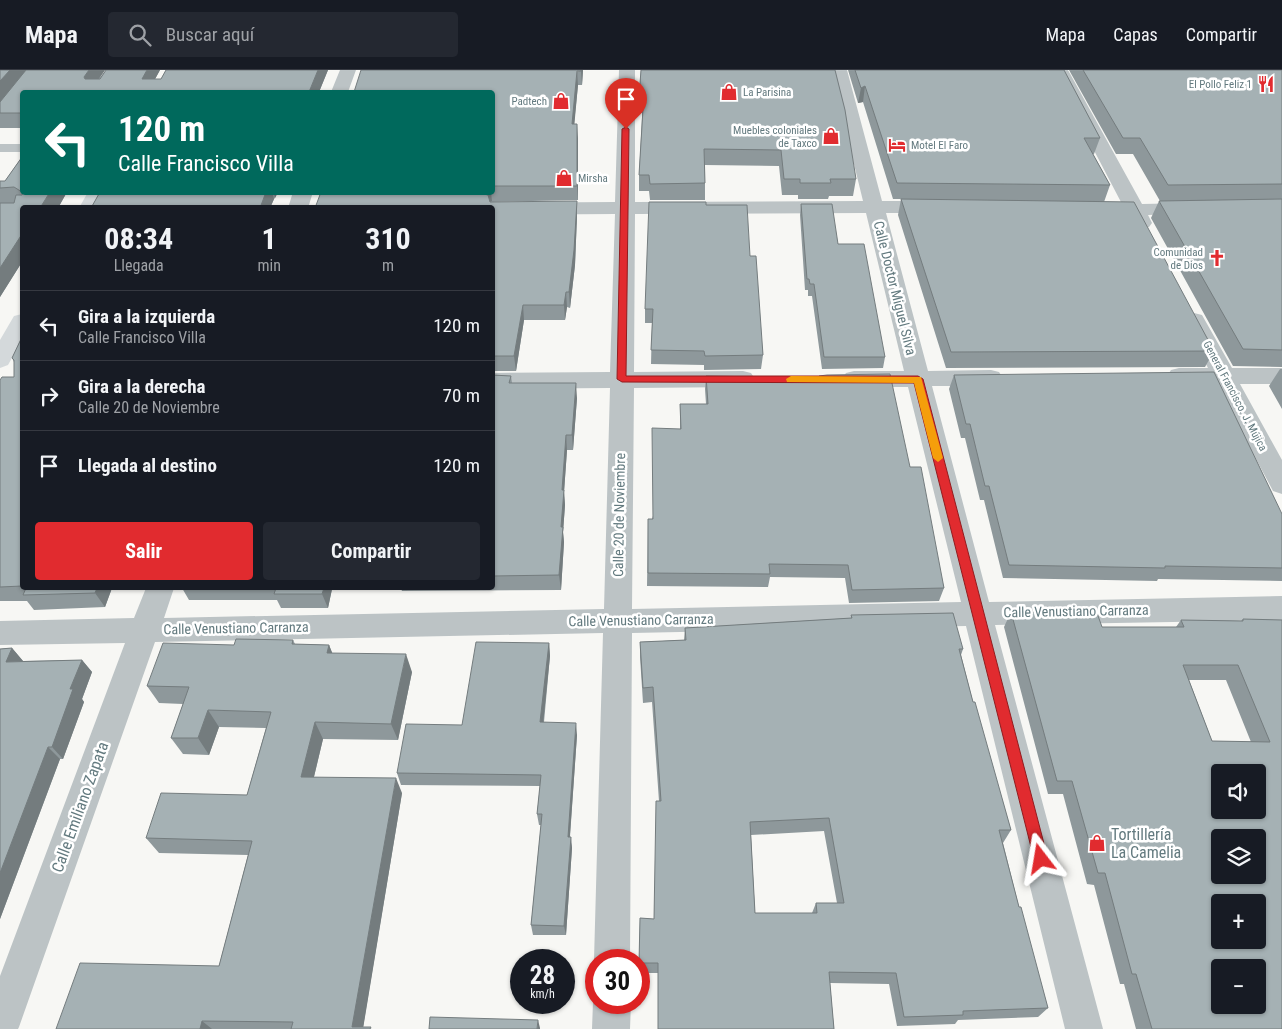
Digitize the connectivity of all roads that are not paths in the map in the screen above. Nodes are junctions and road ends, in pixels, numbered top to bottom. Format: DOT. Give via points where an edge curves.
graph roads {
  1 [pos="348,70"];
  2 [pos="626,70"];
  3 [pos="839,70"];
  4 [pos="1060,70"];
  5 [pos="341,90"];
  6 [pos="0,148"];
  7 [pos="20,148"];
  8 [pos="874,207"];
  9 [pos="495,208"];
  10 [pos="624,208"];
  11 [pos="951,208"];
  12 [pos="1087,209"];
  13 [pos="1213,209"];
  14 [pos="1135,210"];
  15 [pos="1154,245"];
  16 [pos="1187,306"];
  17 [pos="20,325"];
  18 [pos="0,360"];
  19 [pos="1224,376"];
  20 [pos="1282,376"];
  21 [pos="1155,377"];
  22 [pos="1017,378"];
  23 [pos="622,379"];
  24 [pos="770,379"];
  25 [pos="829,379"];
  26 [pos="918,379"];
  27 [pos="495,381"];
  28 [pos="1282,484"];
  29 [pos="159,590"];
  30 [pos="1282,608"];
  31 [pos="978,613"];
  32 [pos="618,620"];
  33 [pos="144,630"];
  34 [pos="0,633"];
  35 [pos="612,949"];
  36 [pos="612,1014"];
  37 [pos="0,1028"];
  38 [pos="611,1029"];
  39 [pos="1084,1029"];
  1 -- 5 [label="street"];
  2 -- 10 [label="street, Calle 20 de Noviembre"];
  3 -- 8 [label="street, Calle Doctor Miguel Silva"];
  4 -- 14 [label="street"];
  6 -- 7 [label="lane"];
  8 -- 10 [label="street"];
  8 -- 11 [label="street"];
  8 -- 26 [label="street, Calle Doctor Miguel Silva"];
  9 -- 10 [label="street"];
  10 -- 23 [label="street, Calle 20 de Noviembre"];
  12 -- 14 [label="street"];
  13 -- 14 [label="street"];
  14 -- 15 [label="street"];
  16 -- 19 [label="street, General Francisco. J. Mújica"];
  17 -- 18 [label="street"];
  19 -- 20 [label="street"];
  19 -- 21 [label="street"];
  19 -- 28 [label="street, General Francisco. J. Mújica"];
  22 -- 26 [label="street"];
  23 -- 24 [label="street"];
  23 -- 27 [label="street"];
  23 -- 32 [label="street, Calle 20 de Noviembre"];
  25 -- 26 [label="street"];
  26 -- 31 [label="street, Calle Doctor Miguel Silva"];
  29 -- 33 [label="street, Calle Emiliano Zapata"];
  30 -- 31 [label="street, Calle Venustiano Carranza"];
  31 -- 32 [label="street, Calle Venustiano Carranza"];
  31 -- 39 [label="street, Calle Doctor Miguel Silva"];
  32 -- 33 [label="street, Calle Venustiano Carranza"];
  32 -- 35 [label="street, Calle 20 de Noviembre"];
  33 -- 34 [label="street, Calle Venustiano Carranza"];
  33 -- 37 [label="street, Calle Emiliano Zapata"];
  36 -- 38 [label="street"];
}
